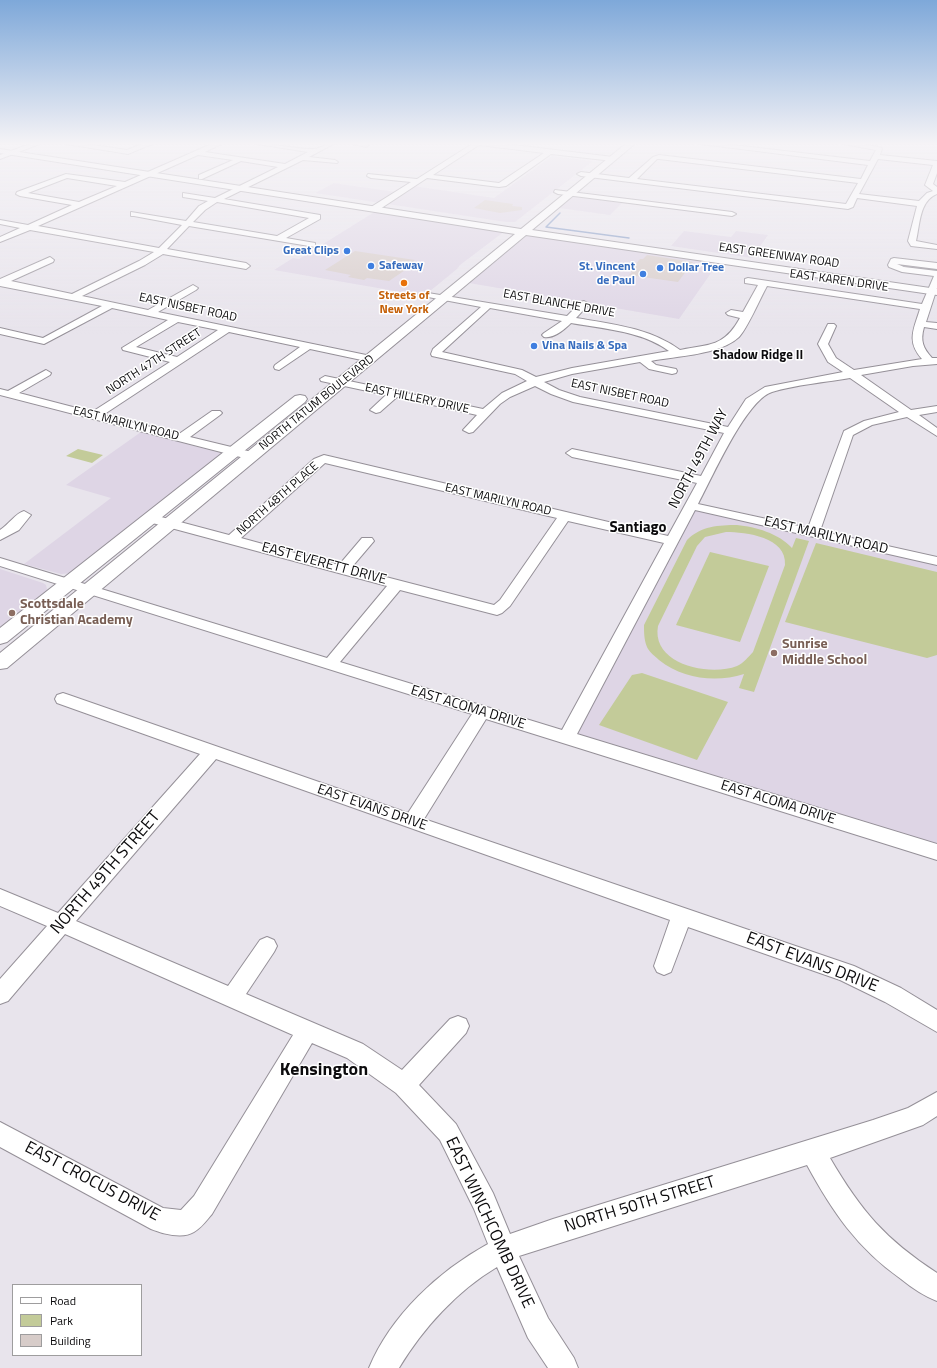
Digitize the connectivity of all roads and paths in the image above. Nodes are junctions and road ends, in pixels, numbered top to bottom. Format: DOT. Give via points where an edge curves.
graph roads {
  1 [pos="80,206"];
  2 [pos="206,206"];
  3 [pos="251,206"];
  4 [pos="370,206"];
  5 [pos="544,206"];
  6 [pos="554,206"];
  7 [pos="666,206"];
  8 [pos="838,206"];
  9 [pos="849,206"];
  10 [pos="921,206"];
  11 [pos="377,207"];
  12 [pos="134,214"];
  13 [pos="732,214"];
  14 [pos="0,222"];
  15 [pos="188,223"];
  16 [pos="31,227"];
  17 [pos="521,229"];
  18 [pos="278,239"];
  19 [pos="501,239"];
  20 [pos="0,240"];
  21 [pos="312,245"];
  22 [pos="937,247"];
  23 [pos="161,251"];
  24 [pos="492,259"];
  25 [pos="50,260"];
  26 [pos="246,266"];
  27 [pos="937,266"];
  28 [pos="465,268"];
  29 [pos="937,274"];
  30 [pos="748,281"];
  31 [pos="1,282"];
  32 [pos="764,283"];
  33 [pos="935,287"];
  34 [pos="193,288"];
  35 [pos="431,295"];
  36 [pos="73,297"];
  37 [pos="446,298"];
  38 [pos="584,304"];
  39 [pos="111,305"];
  40 [pos="488,305"];
  41 [pos="926,307"];
  42 [pos="149,313"];
  43 [pos="731,313"];
  44 [pos="403,316"];
  45 [pos="747,316"];
  46 [pos="176,319"];
  47 [pos="569,319"];
  48 [pos="921,324"];
  49 [pos="831,326"];
  50 [pos="937,326"];
  51 [pos="227,330"];
  52 [pos="0,331"];
  53 [pos="547,335"];
  54 [pos="393,340"];
  55 [pos="308,346"];
  56 [pos="678,353"];
  57 [pos="354,356"];
  58 [pos="371,359"];
  59 [pos="642,359"];
  60 [pos="178,361"];
  61 [pos="933,361"];
  62 [pos="279,367"];
  63 [pos="672,371"];
  64 [pos="46,373"];
  65 [pos="851,374"];
  66 [pos="325,379"];
  67 [pos="535,381"];
  68 [pos="341,383"];
  69 [pos="5,393"];
  70 [pos="394,394"];
  71 [pos="937,409"];
  72 [pos="376,410"];
  73 [pos="216,413"];
  74 [pos="485,413"];
  75 [pos="910,414"];
  76 [pos="94,416"];
  77 [pos="469,430"];
  78 [pos="732,430"];
  79 [pos="937,433"];
  80 [pos="181,438"];
  81 [pos="234,451"];
  82 [pos="572,453"];
  83 [pos="252,456"];
  84 [pos="324,459"];
  85 [pos="705,481"];
  86 [pos="692,506"];
  87 [pos="24,515"];
  88 [pos="565,516"];
  89 [pos="150,518"];
  90 [pos="170,523"];
  91 [pos="813,533"];
  92 [pos="0,536"];
  93 [pos="232,539"];
  94 [pos="367,541"];
  95 [pos="672,541"];
  96 [pos="937,561"];
  97 [pos="0,562"];
  98 [pos="342,570"];
  99 [pos="68,584"];
  100 [pos="397,584"];
  101 [pos="88,591"];
  102 [pos="0,638"];
  103 [pos="0,663"];
  104 [pos="329,665"];
  105 [pos="63,699"];
  106 [pos="482,712"];
  107 [pos="566,738"];
  108 [pos="212,752"];
  109 [pos="412,822"];
  110 [pos="937,852"];
  111 [pos="0,897"];
  112 [pos="681,916"];
  113 [pos="62,923"];
  114 [pos="267,946"];
  115 [pos="664,966"];
  116 [pos="0,994"];
  117 [pos="232,997"];
  118 [pos="937,1022"];
  119 [pos="458,1026"];
  120 [pos="308,1030"];
  121 [pos="404,1085"];
  122 [pos="937,1103"];
  123 [pos="0,1134"];
  124 [pos="812,1150"];
  125 [pos="503,1250"];
  126 [pos="937,1288"];
  127 [pos="383,1368"];
  128 [pos="564,1368"];
  1 -- 16 [label="street"];
  2 -- 15 [label="street"];
  3 -- 18 [label="street" via="317,217"];
  4 -- 11 [label="main road, EAST GREENWAY ROAD"];
  5 -- 17 [label="main road, NORTH TATUM BOULEVARD"];
  6 -- 17 [label="main road, NORTH TATUM BOULEVARD"];
  7 -- 13 [label="street"];
  8 -- 9 [label="street"];
  10 -- 22 [label="street" via="912,241 914,244"];
  11 -- 17 [label="main road, EAST GREENWAY ROAD"];
  12 -- 15 [label="street"];
  14 -- 16 [label="street"];
  15 -- 18 [label="street"];
  15 -- 23 [label="street"];
  16 -- 20 [label="street"];
  16 -- 23 [label="street"];
  17 -- 19 [label="main road, NORTH TATUM BOULEVARD"];
  17 -- 24 [label="main road, NORTH TATUM BOULEVARD"];
  17 -- 33 [label="main road, EAST GREENWAY ROAD"];
  18 -- 21 [label="street"];
  19 -- 24 [label="main road" via="498,246 488,255"];
  19 -- 28 [label="main road, NORTH TATUM BOULEVARD"];
  23 -- 26 [label="street"];
  23 -- 36 [label="street"];
  24 -- 28 [label="main road" via="475,267"];
  24 -- 37 [label="main road, NORTH TATUM BOULEVARD"];
  25 -- 31 [label="street"];
  27 -- 29 [label="street" via="900,261 894,261 892,265"];
  28 -- 35 [label="main road, NORTH TATUM BOULEVARD"];
  28 -- 37 [label="main road" via="469,273 447,292"];
  30 -- 32 [label="street, EAST KAREN DRIVE"];
  31 -- 36 [label="street, EAST NISBET ROAD"];
  32 -- 41 [label="street, EAST KAREN DRIVE"];
  32 -- 45 [label="street"];
  33 -- 41 [label="street"];
  34 -- 42 [label="street"];
  35 -- 37 [label="street, EAST BLANCHE DRIVE"];
  35 -- 44 [label="main road, NORTH TATUM BOULEVARD"];
  36 -- 39 [label="street, EAST NISBET ROAD"];
  37 -- 40 [label="street, EAST BLANCHE DRIVE"];
  37 -- 54 [label="main road, NORTH TATUM BOULEVARD"];
  38 -- 47 [label="street"];
  39 -- 42 [label="street, EAST NISBET ROAD"];
  39 -- 52 [label="street" via="44,341"];
  40 -- 47 [label="street, EAST BLANCHE DRIVE"];
  40 -- 67 [label="street, EAST NISBET ROAD" via="436,354 501,367"];
  41 -- 48 [label="street"];
  42 -- 46 [label="street, EAST NISBET ROAD"];
  43 -- 45 [label="street"];
  44 -- 54 [label="main road" via="408,319"];
  44 -- 57 [label="main road, NORTH TATUM BOULEVARD"];
  45 -- 56 [label="street" via="729,345"];
  46 -- 51 [label="street, EAST NISBET ROAD"];
  46 -- 60 [label="street" via="127,348"];
  47 -- 53 [label="street"];
  47 -- 56 [label="street, EAST BLANCHE DRIVE" via="640,333 663,342"];
  48 -- 50 [label="street"];
  48 -- 61 [label="street" via="916,339 917,346"];
  49 -- 65 [label="street" via="823,344 832,360"];
  51 -- 55 [label="street, EAST NISBET ROAD"];
  51 -- 60 [label="street, NORTH 47TH STREET"];
  54 -- 58 [label="main road, NORTH TATUM BOULEVARD"];
  55 -- 57 [label="street, EAST NISBET ROAD"];
  55 -- 62 [label="street"];
  56 -- 59 [label="street"];
  57 -- 58 [label="street, EAST NISBET ROAD"];
  57 -- 66 [label="main road, NORTH TATUM BOULEVARD"];
  58 -- 68 [label="main road, NORTH TATUM BOULEVARD"];
  59 -- 63 [label="street" via="653,367"];
  59 -- 67 [label="street" via="572,371"];
  60 -- 76 [label="street, NORTH 47TH STREET"];
  61 -- 65 [label="street, NORTH 49TH WAY"];
  64 -- 69 [label="street"];
  65 -- 75 [label="street"];
  65 -- 78 [label="street, NORTH 49TH WAY" via="769,389 757,394 745,406"];
  66 -- 68 [label="street, EAST HILLERY DRIVE"];
  66 -- 81 [label="main road, NORTH TATUM BOULEVARD"];
  67 -- 74 [label="street" via="506,395"];
  67 -- 78 [label="street, EAST NISBET ROAD" via="577,400"];
  68 -- 70 [label="street, EAST HILLERY DRIVE"];
  68 -- 83 [label="main road, NORTH TATUM BOULEVARD"];
  69 -- 76 [label="street, EAST MARILYN ROAD"];
  70 -- 72 [label="street"];
  70 -- 74 [label="street, EAST HILLERY DRIVE"];
  71 -- 75 [label="street"];
  73 -- 80 [label="street"];
  74 -- 77 [label="street"];
  75 -- 79 [label="street"];
  75 -- 91 [label="street" via="860,425 848,433"];
  76 -- 80 [label="street, EAST MARILYN ROAD"];
  78 -- 85 [label="street, NORTH 49TH WAY"];
  80 -- 81 [label="street, EAST MARILYN ROAD"];
  81 -- 83 [label="street, EAST MARILYN ROAD"];
  81 -- 89 [label="main road, NORTH TATUM BOULEVARD"];
  82 -- 85 [label="street"];
  83 -- 90 [label="main road, NORTH TATUM BOULEVARD"];
  84 -- 88 [label="street, EAST MARILYN ROAD"];
  84 -- 93 [label="street, NORTH 48TH PLACE"];
  85 -- 86 [label="street, NORTH 49TH WAY"];
  86 -- 91 [label="street, EAST MARILYN ROAD"];
  86 -- 95 [label="street, NORTH 49TH WAY"];
  87 -- 92 [label="street" via="14,527"];
  88 -- 95 [label="street, EAST MARILYN ROAD"];
  88 -- 100 [label="street, EAST EVERETT DRIVE" via="505,603 497,610"];
  89 -- 90 [label="street, EAST EVERETT DRIVE"];
  89 -- 99 [label="main road, NORTH TATUM BOULEVARD"];
  90 -- 93 [label="street, EAST EVERETT DRIVE"];
  90 -- 101 [label="main road, NORTH TATUM BOULEVARD"];
  91 -- 96 [label="street, EAST MARILYN ROAD"];
  93 -- 98 [label="street, EAST EVERETT DRIVE"];
  94 -- 98 [label="street"];
  95 -- 107 [label="street, NORTH 49TH WAY"];
  97 -- 99 [label="street, EAST ACOMA DRIVE"];
  98 -- 100 [label="street, EAST EVERETT DRIVE"];
  99 -- 101 [label="street, EAST ACOMA DRIVE"];
  99 -- 102 [label="main road, NORTH TATUM BOULEVARD"];
  100 -- 104 [label="street"];
  101 -- 103 [label="main road, NORTH TATUM BOULEVARD"];
  101 -- 104 [label="street, EAST ACOMA DRIVE"];
  104 -- 106 [label="street, EAST ACOMA DRIVE"];
  105 -- 108 [label="street, EAST EVANS DRIVE"];
  106 -- 107 [label="street, EAST ACOMA DRIVE"];
  106 -- 109 [label="street"];
  107 -- 110 [label="street, EAST ACOMA DRIVE"];
  108 -- 109 [label="street, EAST EVANS DRIVE"];
  108 -- 113 [label="street, NORTH 49TH STREET"];
  109 -- 112 [label="street, EAST EVANS DRIVE"];
  111 -- 113 [label="street, EAST WINCHCOMB DRIVE"];
  112 -- 115 [label="street"];
  112 -- 118 [label="street, EAST EVANS DRIVE" via="847,973 892,994"];
  113 -- 116 [label="street, NORTH 49TH STREET"];
  113 -- 117 [label="street, EAST WINCHCOMB DRIVE"];
  114 -- 117 [label="street"];
  117 -- 120 [label="street, EAST WINCHCOMB DRIVE"];
  119 -- 121 [label="street"];
  120 -- 121 [label="street, EAST WINCHCOMB DRIVE" via="355,1051"];
  120 -- 123 [label="street, EAST CROCUS DRIVE" via="203,1205 186,1223 160,1220"];
  121 -- 125 [label="street, EAST WINCHCOMB DRIVE" via="448,1132 484,1202"];
  122 -- 124 [label="street, NORTH 50TH STREET" via="915,1117"];
  124 -- 125 [label="street, NORTH 50TH STREET"];
  124 -- 126 [label="street" via="850,1211 876,1243 909,1270"];
  125 -- 127 [label="street, NORTH 50TH STREET" via="476,1265 424,1310 397,1344"];
  125 -- 128 [label="street, EAST WINCHCOMB DRIVE" via="538,1328"];
}
